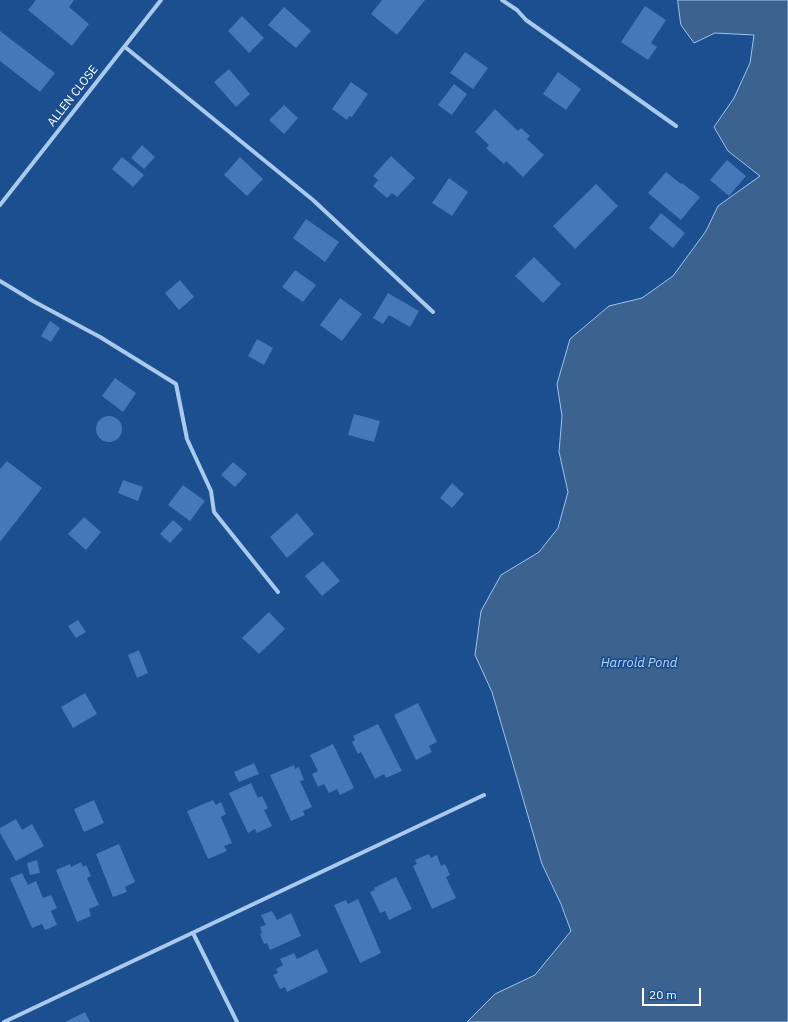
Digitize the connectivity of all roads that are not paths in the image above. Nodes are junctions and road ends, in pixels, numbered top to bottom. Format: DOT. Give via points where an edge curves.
graph roads {
  1 [pos="161,0"];
  2 [pos="502,0"];
  3 [pos="125,46"];
  4 [pos="676,126"];
  5 [pos="0,205"];
  6 [pos="0,281"];
  7 [pos="433,312"];
  8 [pos="278,592"];
  9 [pos="484,795"];
  10 [pos="193,933"];
  11 [pos="4,1022"];
  12 [pos="237,1022"];
  1 -- 3 [label="street, ALLEN CLOSE"];
  2 -- 4 [label="street" via="526,20"];
  3 -- 5 [label="street, ALLEN CLOSE"];
  3 -- 7 [label="street" via="313,200"];
  6 -- 8 [label="street" via="100,337 176,384 187,439 211,491 214,512"];
  9 -- 10 [label="street"];
  10 -- 11 [label="street"];
  10 -- 12 [label="street"];
}
